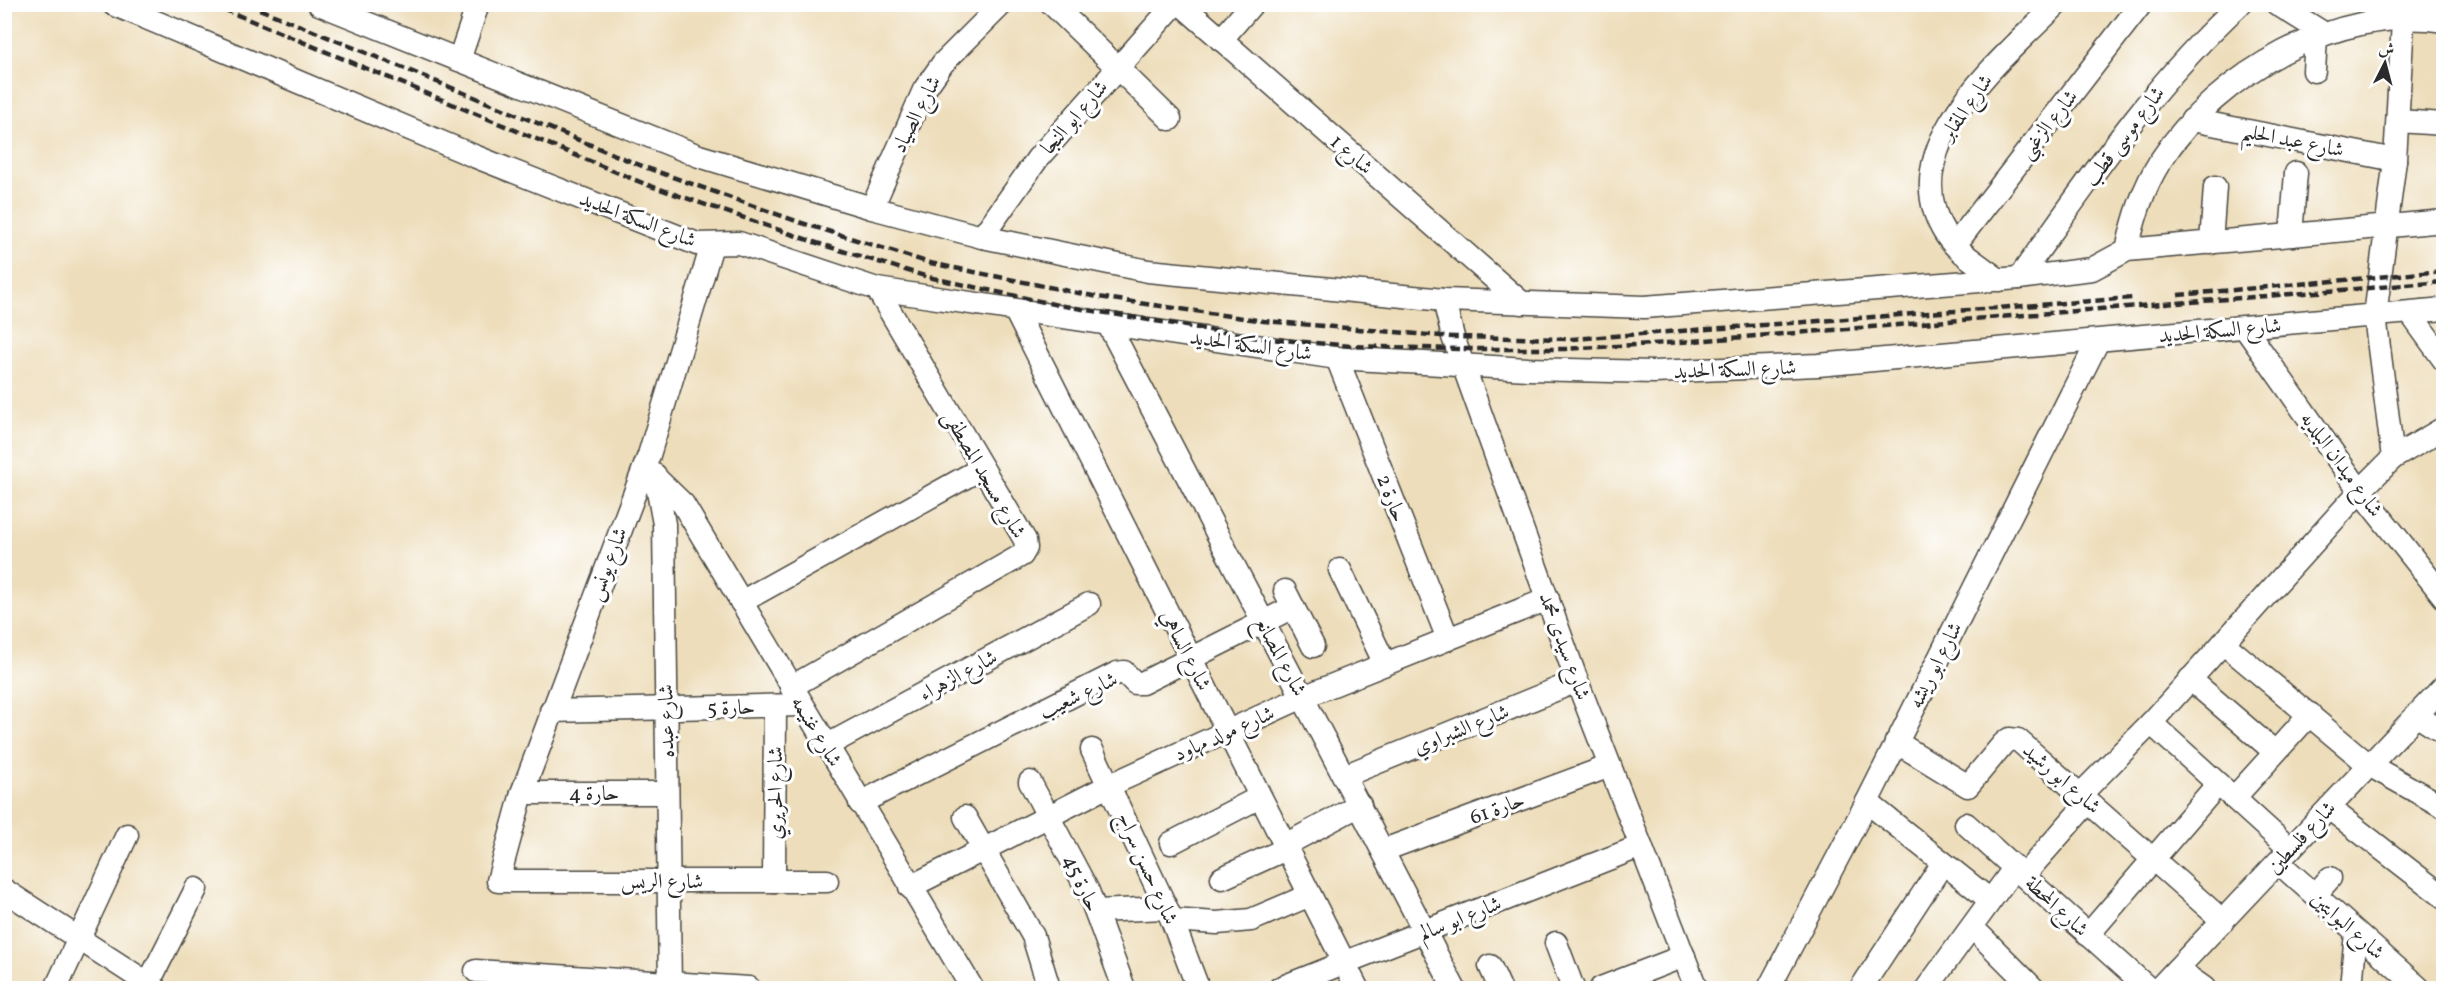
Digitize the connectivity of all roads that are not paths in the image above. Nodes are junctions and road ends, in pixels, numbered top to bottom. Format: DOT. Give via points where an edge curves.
graph roads {
  1 [pos="113,4"];
  2 [pos="319,4"];
  3 [pos="478,4"];
  4 [pos="1002,4"];
  5 [pos="1052,4"];
  6 [pos="1175,4"];
  7 [pos="1181,4"];
  8 [pos="1252,4"];
  9 [pos="2057,4"];
  10 [pos="2141,4"];
  11 [pos="2240,4"];
  12 [pos="2277,4"];
  13 [pos="2315,4"];
  14 [pos="2404,12"];
  15 [pos="2444,21"];
  16 [pos="2318,33"];
  17 [pos="1221,40"];
  18 [pos="459,60"];
  19 [pos="1117,67"];
  20 [pos="2314,71"];
  21 [pos="1170,119"];
  22 [pos="2192,120"];
  23 [pos="2398,121"];
  24 [pos="2444,124"];
  25 [pos="2395,160"];
  26 [pos="2296,173"];
  27 [pos="2215,187"];
  28 [pos="872,208"];
  29 [pos="2444,221"];
  30 [pos="2388,227"];
  31 [pos="2291,235"];
  32 [pos="982,237"];
  33 [pos="2211,243"];
  34 [pos="712,245"];
  35 [pos="1955,245"];
  36 [pos="2127,250"];
  37 [pos="2009,279"];
  38 [pos="877,289"];
  39 [pos="1444,300"];
  40 [pos="1522,303"];
  41 [pos="2444,309"];
  42 [pos="1015,310"];
  43 [pos="2410,313"];
  44 [pos="2375,316"];
  45 [pos="1108,324"];
  46 [pos="2245,328"];
  47 [pos="2098,341"];
  48 [pos="1337,358"];
  49 [pos="2444,360"];
  50 [pos="1463,365"];
  51 [pos="2444,428"];
  52 [pos="649,455"];
  53 [pos="2393,458"];
  54 [pos="982,468"];
  55 [pos="656,478"];
  56 [pos="2360,491"];
  57 [pos="1340,570"];
  58 [pos="2440,584"];
  59 [pos="1548,599"];
  60 [pos="741,602"];
  61 [pos="1089,604"];
  62 [pos="1263,622"];
  63 [pos="1448,639"];
  64 [pos="2223,643"];
  65 [pos="1313,646"];
  66 [pos="1191,659"];
  67 [pos="1385,664"];
  68 [pos="2190,679"];
  69 [pos="1577,681"];
  70 [pos="2444,686"];
  71 [pos="797,696"];
  72 [pos="1303,697"];
  73 [pos="775,706"];
  74 [pos="666,708"];
  75 [pos="551,711"];
  76 [pos="2310,714"];
  77 [pos="2416,715"];
  78 [pos="2151,723"];
  79 [pos="1227,732"];
  80 [pos="2444,733"];
  81 [pos="1896,742"];
  82 [pos="826,746"];
  83 [pos="1092,750"];
  84 [pos="2275,752"];
  85 [pos="2369,765"];
  86 [pos="1610,766"];
  87 [pos="1344,776"];
  88 [pos="1030,782"];
  89 [pos="1110,785"];
  90 [pos="2226,791"];
  91 [pos="522,793"];
  92 [pos="667,793"];
  93 [pos="1260,797"];
  94 [pos="2084,798"];
  95 [pos="1867,802"];
  96 [pos="860,803"];
  97 [pos="1360,806"];
  98 [pos="2444,807"];
  99 [pos="2329,808"];
  100 [pos="1048,816"];
  101 [pos="965,818"];
  102 [pos="1966,824"];
  103 [pos="127,835"];
  104 [pos="1171,843"];
  105 [pos="1641,846"];
  106 [pos="1286,847"];
  107 [pos="984,849"];
  108 [pos="1384,850"];
  109 [pos="2284,855"];
  110 [pos="2153,859"];
  111 [pos="1943,862"];
  112 [pos="2019,871"];
  113 [pos="1222,878"];
  114 [pos="2330,878"];
  115 [pos="498,881"];
  116 [pos="668,881"];
  117 [pos="774,881"];
  118 [pos="827,881"];
  119 [pos="910,887"];
  120 [pos="196,889"];
  121 [pos="4,890"];
  122 [pos="1310,895"];
  123 [pos="2315,895"];
  124 [pos="2444,897"];
  125 [pos="1990,900"];
  126 [pos="1096,911"];
  127 [pos="1169,914"];
  128 [pos="2223,921"];
  129 [pos="1972,927"];
  130 [pos="1425,932"];
  131 [pos="2356,932"];
  132 [pos="2088,935"];
  133 [pos="78,940"];
  134 [pos="1556,943"];
  135 [pos="1684,956"];
  136 [pos="1345,964"];
  137 [pos="1490,966"];
  138 [pos="2177,969"];
  139 [pos="476,971"];
  140 [pos="670,986"];
  141 [pos="150,987"];
  142 [pos="56,988"];
  143 [pos="749,988"];
  144 [pos="972,988"];
  145 [pos="1050,988"];
  146 [pos="1124,988"];
  147 [pos="1198,988"];
  148 [pos="1280,988"];
  149 [pos="1357,988"];
  150 [pos="1454,988"];
  151 [pos="1500,988"];
  152 [pos="1574,988"];
  153 [pos="1602,988"];
  154 [pos="1696,988"];
  155 [pos="1769,988"];
  156 [pos="1861,988"];
  157 [pos="1927,988"];
  158 [pos="2033,988"];
  159 [pos="2148,988"];
  160 [pos="2159,988"];
  161 [pos="2204,988"];
  162 [pos="2351,988"];
  163 [pos="2419,988"];
  1 -- 34 [label="street, شارع السكة الحديد" via="486,160 697,244"];
  2 -- 18 [label="street"];
  3 -- 18 [label="street"];
  4 -- 28 [label="street, شارع الصياد" via="943,63 924,90"];
  5 -- 19 [label="street"];
  6 -- 19 [label="street, شارع ابو النجا"];
  7 -- 17 [label="street, شارع 1"];
  8 -- 17 [label="street"];
  9 -- 35 [label="street, شارع المقابر" via="1967,97 1938,147 1933,192 1937,215"];
  10 -- 35 [label="street, شارع الزغبى"];
  11 -- 37 [label="street, شارع موسى قطب" via="2167,79"];
  12 -- 16 [label="street"];
  13 -- 16 [label="street"];
  14 -- 15 [label="street"];
  14 -- 16 [label="street"];
  14 -- 23 [label="street"];
  16 -- 20 [label="street"];
  16 -- 22 [label="street" via="2229,86"];
  17 -- 40 [label="street, شارع 1"];
  18 -- 28 [label="street" via="699,156"];
  19 -- 21 [label="street"];
  19 -- 32 [label="street, شارع ابو النجا" via="1038,158"];
  22 -- 25 [label="street, شارع عبد الحليم"];
  22 -- 36 [label="street" via="2146,187"];
  23 -- 24 [label="street"];
  23 -- 25 [label="street"];
  25 -- 30 [label="street"];
  26 -- 31 [label="street"];
  27 -- 33 [label="street"];
  28 -- 32 [label="street"];
  29 -- 30 [label="street"];
  30 -- 31 [label="street"];
  30 -- 44 [label="street"];
  31 -- 33 [label="street"];
  32 -- 39 [label="street" via="1148,271"];
  33 -- 36 [label="street"];
  34 -- 38 [label="street, شارع السكة الحديد" via="739,243"];
  34 -- 52 [label="street, شارع يونس"];
  35 -- 37 [label="street, شارع المقابر"];
  36 -- 37 [label="street" via="2092,269"];
  37 -- 40 [label="street" via="1644,307"];
  38 -- 42 [label="street, شارع السكة الحديد"];
  38 -- 54 [label="street, شارع مسجد المصطفى"];
  39 -- 40 [label="street"];
  39 -- 50 [label="street, شارع سيدى محمد"];
  41 -- 43 [label="street, شارع السكة الحديد"];
  42 -- 45 [label="street, شارع السكة الحديد"];
  42 -- 66 [label="street, شارع الساهي"];
  43 -- 44 [label="street, شارع السكة الحديد"];
  43 -- 49 [label="street"];
  44 -- 46 [label="street, شارع السكة الحديد"];
  44 -- 53 [label="street"];
  45 -- 48 [label="street, شارع السكة الحديد"];
  45 -- 62 [label="street, شارع المصانع"];
  46 -- 47 [label="street, شارع السكة الحديد"];
  46 -- 56 [label="street, شارع ميدان البلديه"];
  47 -- 50 [label="street, شارع السكة الحديد" via="1818,365 1654,372"];
  47 -- 81 [label="street, شارع ابو ريشه"];
  48 -- 50 [label="street, شارع السكة الحديد"];
  48 -- 63 [label="street, حارة 2"];
  50 -- 59 [label="street, شارع سيدى محمد"];
  51 -- 53 [label="street"];
  52 -- 55 [label="street, شارع عبده"];
  52 -- 75 [label="street, شارع يونس"];
  53 -- 56 [label="street"];
  54 -- 60 [label="street"];
  54 -- 71 [label="street, شارع مسجد المصطفى" via="1025,540 1022,555"];
  55 -- 60 [label="street, شارع غنيمه" via="683,504"];
  55 -- 74 [label="street, شارع عبده" via="664,524"];
  56 -- 58 [label="street, شارع ميدان البلديه"];
  56 -- 64 [label="street"];
  57 -- 67 [label="street"];
  59 -- 63 [label="street, شارع مولد مهاود"];
  59 -- 69 [label="street, شارع سيدى محمد"];
  60 -- 71 [label="street, شارع غنيمه"];
  61 -- 82 [label="street, شارع الزهراء"];
  62 -- 65 [label="street, شارع شعيب" via="1289,599"];
  62 -- 66 [label="street, شارع شعيب"];
  62 -- 72 [label="street, شارع المصانع"];
  63 -- 67 [label="street, شارع مولد مهاود"];
  64 -- 68 [label="street"];
  64 -- 76 [label="street"];
  66 -- 79 [label="street, شارع الساهي"];
  66 -- 96 [label="street, شارع شعيب" via="1142,683 1136,683 1124,672 1117,673"];
  67 -- 72 [label="street, شارع مولد مهاود"];
  68 -- 78 [label="street"];
  68 -- 84 [label="street"];
  69 -- 86 [label="street, شارع سيدى محمد"];
  69 -- 87 [label="street, شارع الشبراوي"];
  70 -- 77 [label="street, شارع فلسطين"];
  71 -- 73 [label="street, حارة 5"];
  71 -- 82 [label="street, شارع غنيمه"];
  72 -- 79 [label="street, شارع مولد مهاود"];
  72 -- 87 [label="street, شارع المصانع"];
  73 -- 74 [label="street, حارة 5"];
  73 -- 117 [label="street, شارع الحريري"];
  74 -- 75 [label="street, حارة 5"];
  74 -- 92 [label="street, شارع عبده"];
  75 -- 91 [label="street, شارع يونس"];
  76 -- 84 [label="street"];
  76 -- 85 [label="street"];
  77 -- 80 [label="street"];
  77 -- 85 [label="street, شارع فلسطين"];
  78 -- 90 [label="street, شارع البوابتين"];
  78 -- 94 [label="street"];
  79 -- 89 [label="street, شارع مولد مهاود"];
  79 -- 93 [label="street, شارع الساهي"];
  81 -- 94 [label="street, شارع ابو رشيد" via="1968,786 2003,744 2009,739 2018,740"];
  81 -- 95 [label="street, شارع ابو ريشه"];
  82 -- 96 [label="street, شارع غنيمه"];
  83 -- 89 [label="street, شارع حسن سراج"];
  84 -- 90 [label="street"];
  85 -- 98 [label="street"];
  85 -- 99 [label="street, شارع فلسطين"];
  86 -- 105 [label="street, شارع سيدى محمد"];
  86 -- 108 [label="street, حارة 61"];
  87 -- 97 [label="street, شارع المصانع"];
  88 -- 100 [label="street, حارة 45"];
  89 -- 100 [label="street, شارع مولد مهاود"];
  89 -- 127 [label="street, شارع حسن سراج"];
  90 -- 109 [label="street, شارع البوابتين"];
  90 -- 110 [label="street"];
  91 -- 92 [label="street, حارة 4"];
  91 -- 115 [label="street, شارع يونس"];
  92 -- 116 [label="street, شارع عبده"];
  93 -- 104 [label="street"];
  93 -- 106 [label="street, شارع الساهي"];
  94 -- 110 [label="street, شارع ابو رشيد"];
  94 -- 112 [label="street"];
  95 -- 111 [label="street"];
  95 -- 155 [label="street, شارع ابو ريشه"];
  96 -- 119 [label="street, شارع غنيمه"];
  97 -- 106 [label="street"];
  97 -- 108 [label="street, شارع المصانع"];
  99 -- 109 [label="street, شارع فلسطين"];
  99 -- 124 [label="street"];
  100 -- 107 [label="street, شارع مولد مهاود"];
  100 -- 126 [label="street, حارة 45"];
  101 -- 107 [label="street"];
  102 -- 112 [label="street, شارع المحطة"];
  103 -- 133 [label="street"];
  105 -- 130 [label="street, شارع ابو سالم"];
  105 -- 135 [label="street, شارع سيدى محمد"];
  106 -- 113 [label="street"];
  106 -- 122 [label="street, شارع الساهي"];
  107 -- 119 [label="street, شارع مولد مهاود"];
  107 -- 145 [label="street" via="1033,936"];
  108 -- 130 [label="street, شارع المصانع"];
  109 -- 123 [label="street, شارع البوابتين"];
  109 -- 128 [label="street, شارع فلسطين"];
  110 -- 128 [label="street, شارع ابو رشيد"];
  110 -- 132 [label="street"];
  111 -- 125 [label="street"];
  111 -- 156 [label="street"];
  112 -- 125 [label="street"];
  112 -- 132 [label="street, شارع المحطة"];
  114 -- 123 [label="street"];
  115 -- 116 [label="street, شارع الريس"];
  116 -- 117 [label="street, شارع الريس"];
  116 -- 140 [label="street, شارع عبده"];
  117 -- 118 [label="street, شارع الريس"];
  119 -- 144 [label="street, شارع غنيمه"];
  120 -- 141 [label="street"];
  121 -- 133 [label="street"];
  122 -- 127 [label="street" via="1251,920 1216,923"];
  122 -- 136 [label="street, شارع الساهي"];
  123 -- 131 [label="street, شارع البوابتين"];
  125 -- 129 [label="street"];
  126 -- 127 [label="street"];
  126 -- 146 [label="street, حارة 45"];
  127 -- 147 [label="street, شارع حسن سراج"];
  128 -- 138 [label="street, شارع فلسطين"];
  129 -- 157 [label="street"];
  129 -- 158 [label="street"];
  130 -- 136 [label="street, شارع ابو سالم"];
  130 -- 150 [label="street, شارع المصانع"];
  131 -- 162 [label="street"];
  131 -- 163 [label="street, شارع البوابتين"];
  132 -- 159 [label="street, شارع المحطة"];
  133 -- 141 [label="street"];
  133 -- 142 [label="street"];
  134 -- 152 [label="street"];
  135 -- 153 [label="street"];
  135 -- 154 [label="street, شارع سيدى محمد"];
  136 -- 148 [label="street, شارع ابو سالم"];
  136 -- 149 [label="street, شارع الساهي"];
  137 -- 151 [label="street"];
  138 -- 160 [label="street, شارع فلسطين"];
  138 -- 161 [label="street"];
  139 -- 140 [label="street"];
  140 -- 143 [label="street"];
}
